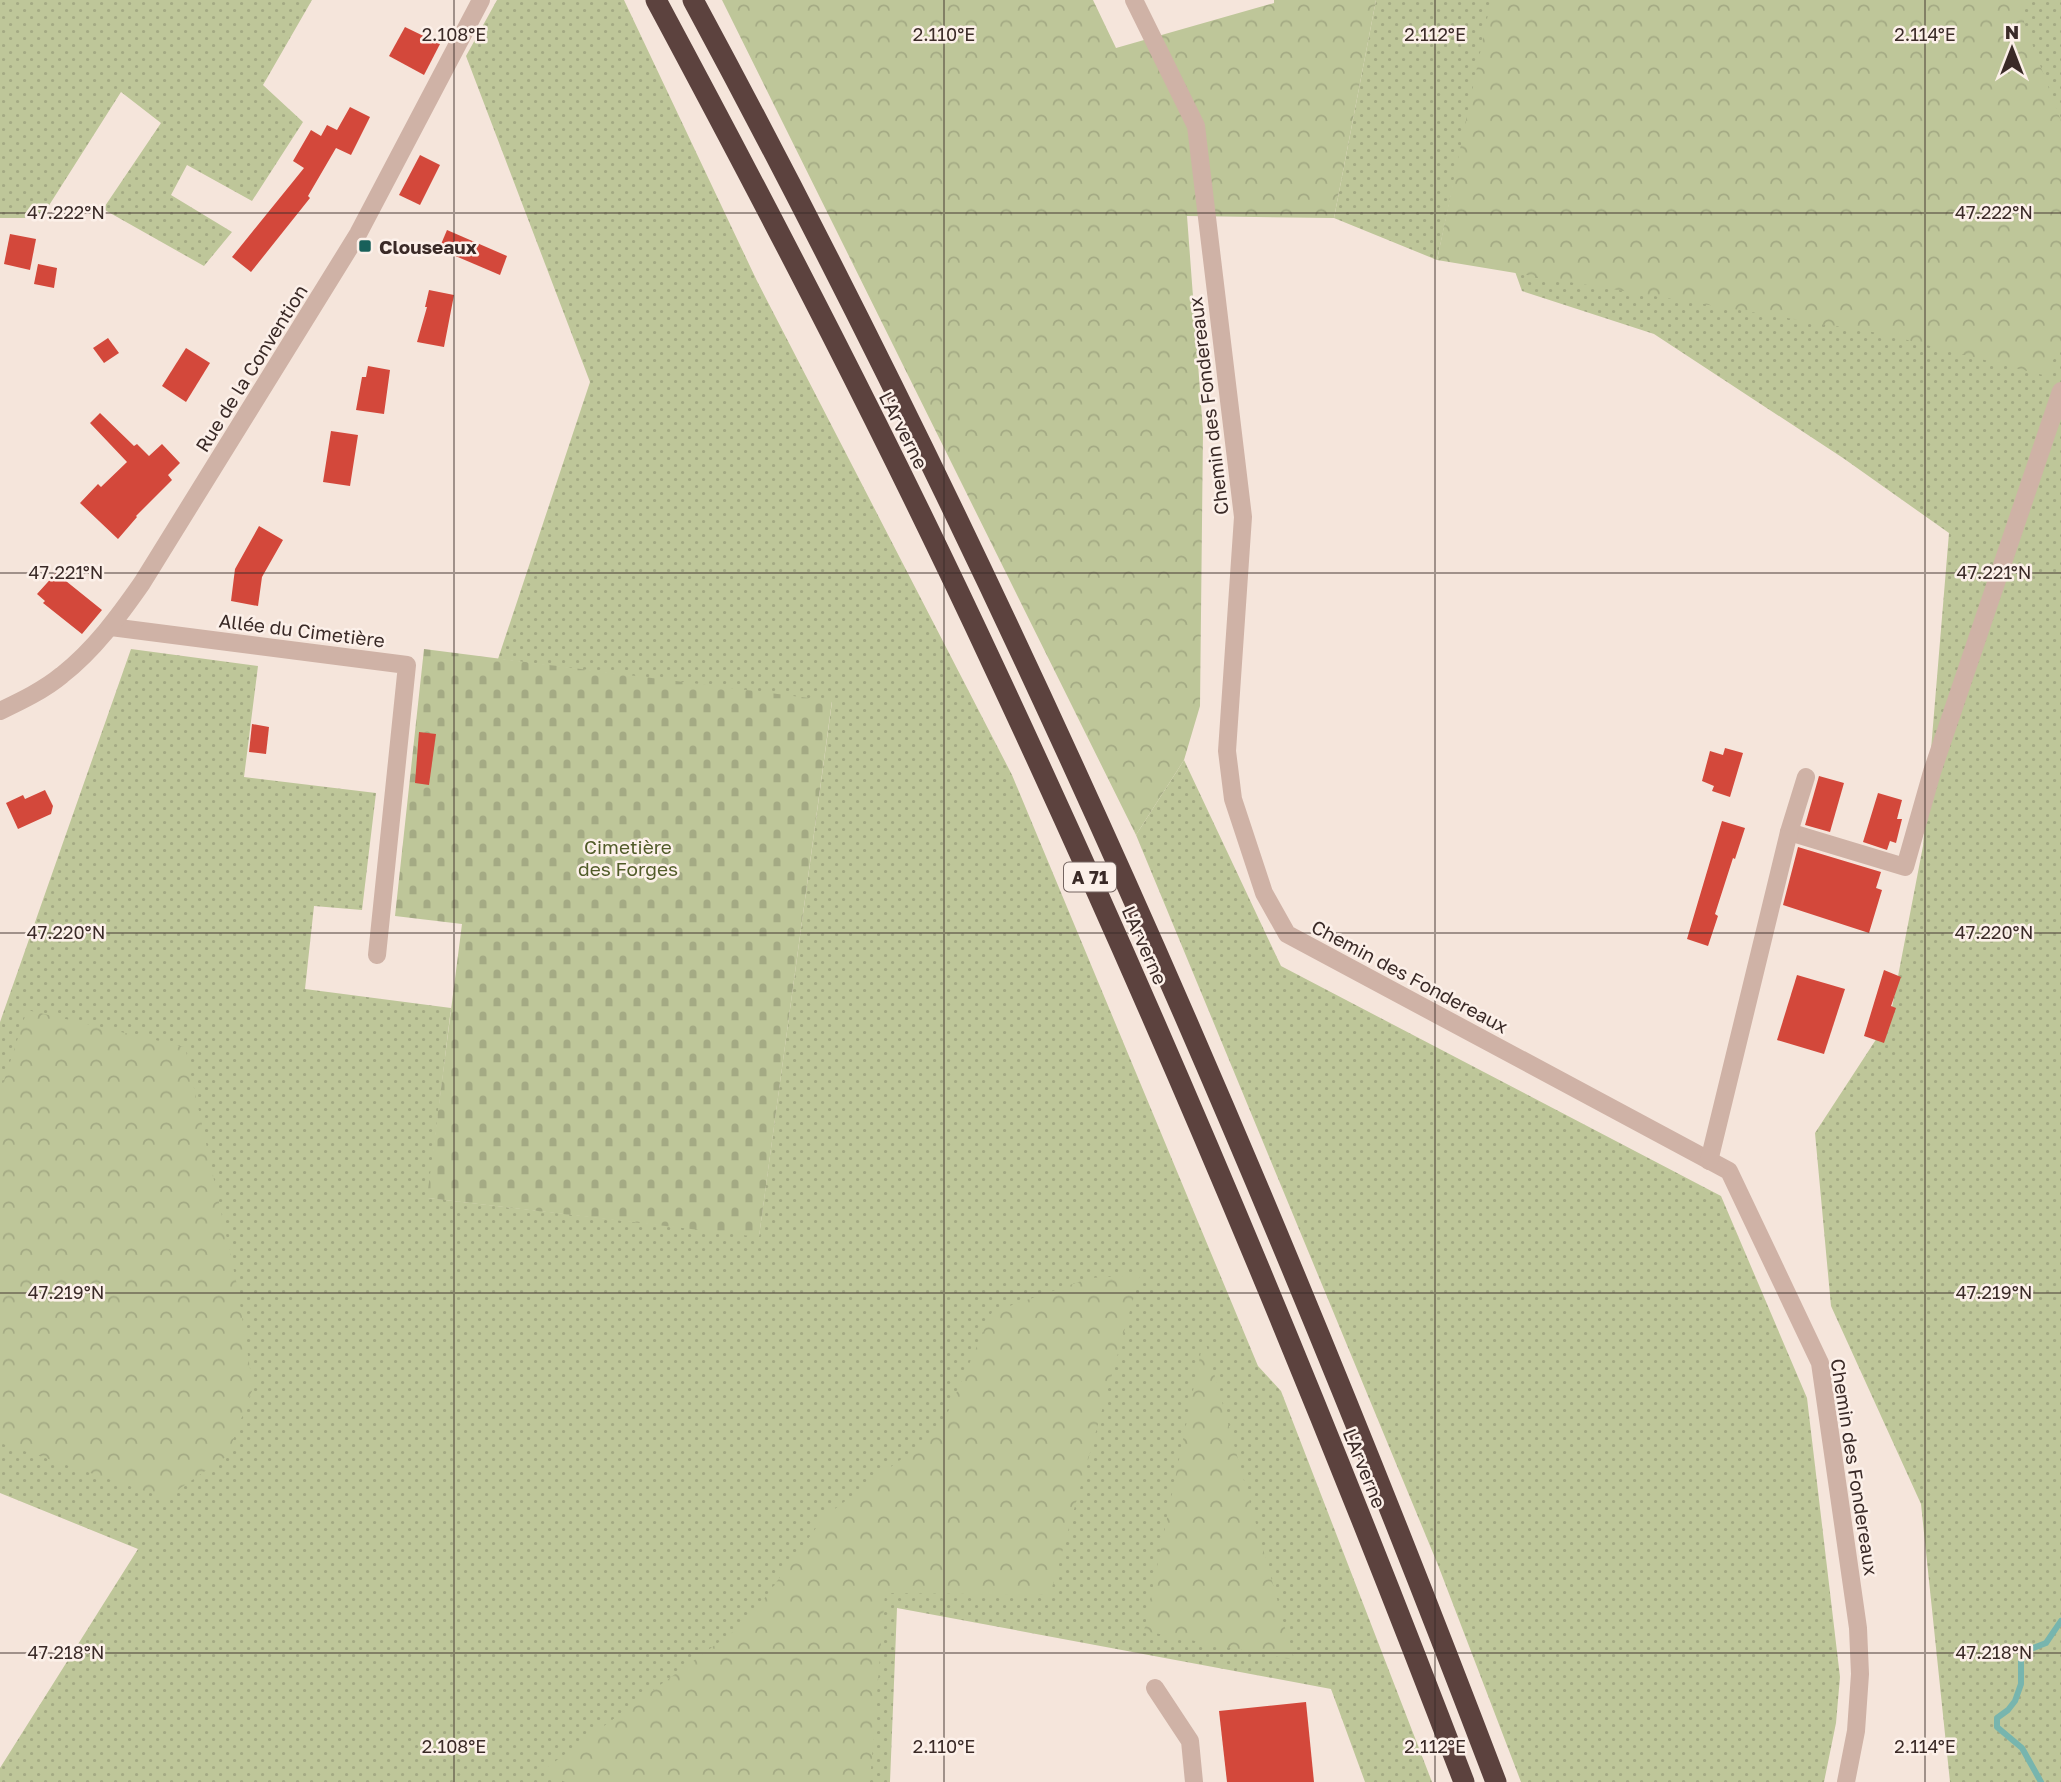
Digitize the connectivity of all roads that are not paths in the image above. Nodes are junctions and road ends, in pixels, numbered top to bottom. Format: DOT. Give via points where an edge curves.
graph roads {
  1 [pos="481,0"];
  2 [pos="656,0"];
  3 [pos="694,0"];
  4 [pos="1134,0"];
  5 [pos="2061,391"];
  6 [pos="111,627"];
  7 [pos="0,712"];
  8 [pos="1806,777"];
  9 [pos="1789,832"];
  10 [pos="377,955"];
  11 [pos="1709,1161"];
  12 [pos="1154,1688"];
  13 [pos="1194,1782"];
  14 [pos="1464,1782"];
  15 [pos="1496,1782"];
  16 [pos="1846,1782"];
  1 -- 6 [label="street, Rue de la Convention" via="358,234"];
  2 -- 14 [label="highway, L'Arverne / A 71" via="904,480 1073,839 1263,1277"];
  3 -- 15 [label="highway, L'Arverne / A 71" via="832,262 937,475 1115,856 1291,1265"];
  4 -- 11 [label="street, Chemin des Fondereaux" via="1196,126 1243,517 1227,751 1233,799 1264,893 1287,934"];
  5 -- 9 [label="street" via="1932,772 1905,867"];
  6 -- 7 [label="street, Rue de la Convention" via="63,675"];
  6 -- 10 [label="street, Allée du Cimetière" via="407,665"];
  8 -- 9 [label="street"];
  9 -- 11 [label="street"];
  11 -- 16 [label="street, Chemin des Fondereaux" via="1729,1171 1820,1363 1858,1629 1856,1731"];
  12 -- 13 [label="street" via="1190,1741"];
}
